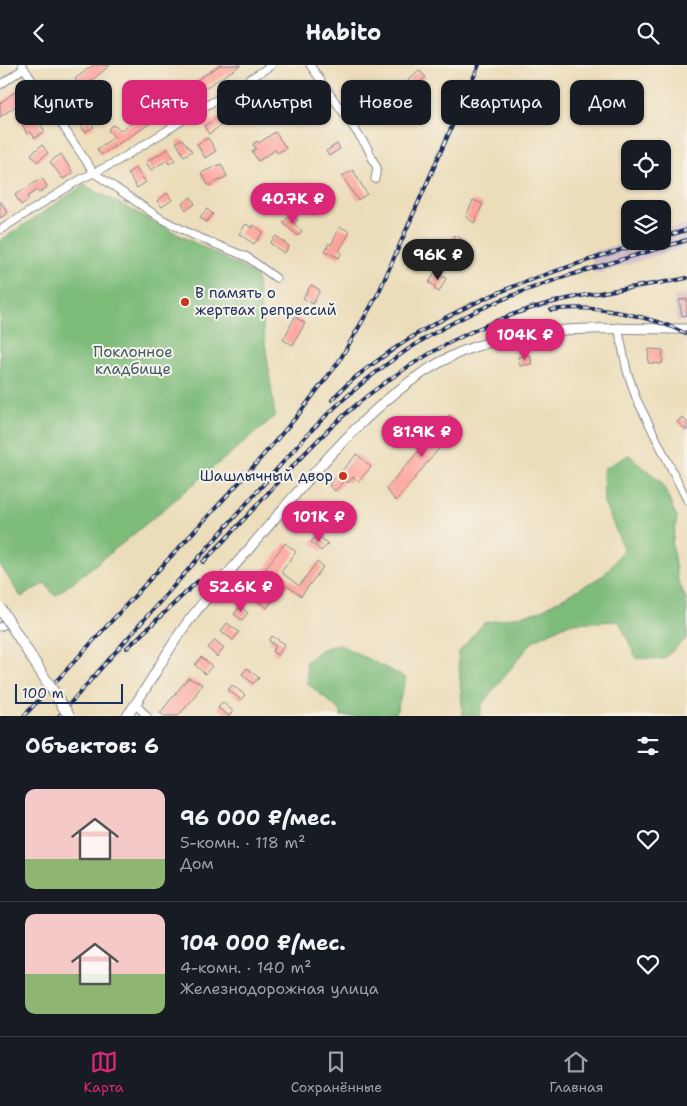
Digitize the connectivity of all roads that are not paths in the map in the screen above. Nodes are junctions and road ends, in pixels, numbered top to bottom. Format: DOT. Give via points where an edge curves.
graph roads {
  1 [pos="272,65"];
  2 [pos="310,65"];
  3 [pos="23,66"];
  4 [pos="0,85"];
  5 [pos="94,173"];
  6 [pos="375,179"];
  7 [pos="0,230"];
  8 [pos="276,278"];
  9 [pos="618,327"];
  10 [pos="687,329"];
  11 [pos="687,499"];
  12 [pos="0,608"];
  13 [pos="135,705"];
  14 [pos="69,716"];
  15 [pos="127,716"];
  16 [pos="148,716"];
  1 -- 5 [label="street"];
  2 -- 6 [label="street" via="367,147 377,168"];
  3 -- 4 [label="street"];
  3 -- 5 [label="street"];
  5 -- 7 [label="street"];
  5 -- 8 [label="street" via="160,218 247,257"];
  9 -- 10 [label="street"];
  9 -- 11 [label="street" via="636,398"];
  9 -- 13 [label="street" via="502,339 440,361 410,382 361,424 313,474 182,630"];
  12 -- 14 [label="main road, bridge"];
  13 -- 15 [label="street"];
  13 -- 16 [label="street"];
}
